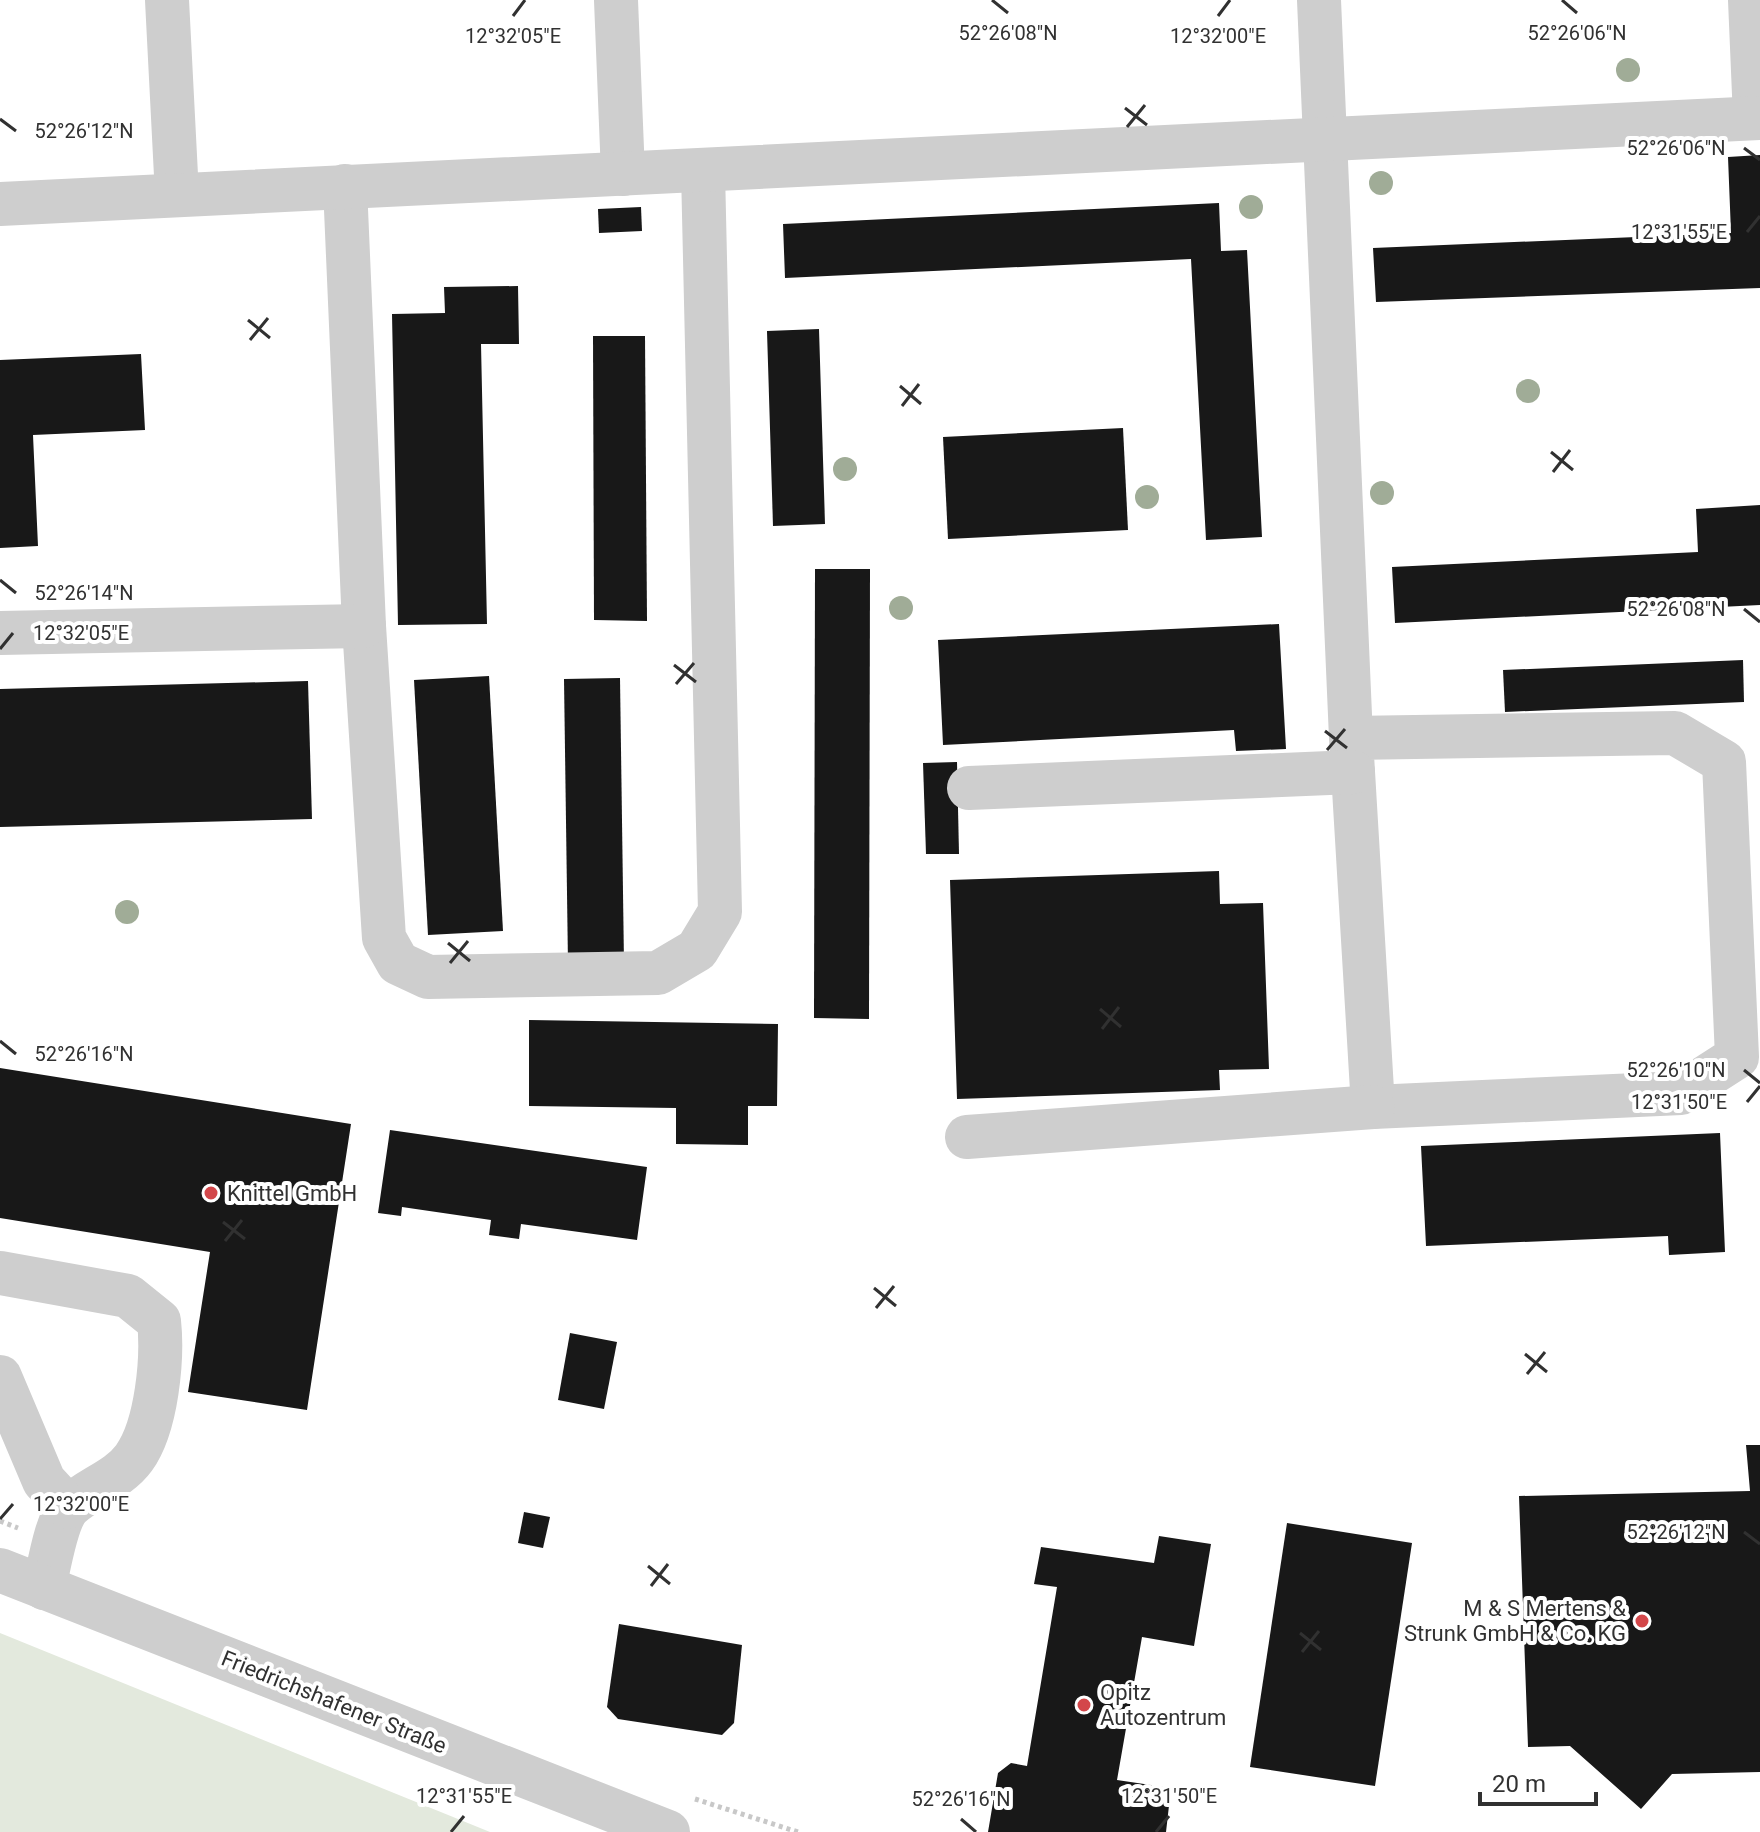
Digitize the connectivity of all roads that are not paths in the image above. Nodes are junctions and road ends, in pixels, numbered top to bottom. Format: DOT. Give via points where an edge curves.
graph roads {
  1 [pos="167,0"];
  2 [pos="616,0"];
  3 [pos="1319,0"];
  4 [pos="1750,0"];
  5 [pos="1757,118"];
  6 [pos="1327,141"];
  7 [pos="703,171"];
  8 [pos="623,174"];
  9 [pos="345,186"];
  10 [pos="177,195"];
  11 [pos="0,204"];
  12 [pos="364,626"];
  13 [pos="0,633"];
  14 [pos="1352,755"];
  15 [pos="969,788"];
  16 [pos="1373,1107"];
  17 [pos="967,1137"];
  18 [pos="0,1273"];
  19 [pos="0,1377"];
  20 [pos="68,1507"];
  21 [pos="0,1570"];
  22 [pos="44,1588"];
  23 [pos="668,1832"];
  1 -- 10 [label="street"];
  2 -- 8 [label="street"];
  3 -- 6 [label="street"];
  4 -- 5 [label="street"];
  5 -- 6 [label="street"];
  6 -- 7 [label="street"];
  6 -- 14 [label="street"];
  7 -- 8 [label="street"];
  7 -- 12 [label="street" via="720,912 697,950 658,973 428,977 398,963 384,938"];
  8 -- 9 [label="street"];
  9 -- 10 [label="street"];
  9 -- 12 [label="street"];
  10 -- 11 [label="street"];
  12 -- 13 [label="street"];
  14 -- 15 [label="street"];
  14 -- 16 [label="street"];
  14 -- 16 [label="street" via="1675,733 1724,762 1737,1057 1681,1093"];
  16 -- 17 [label="street"];
  18 -- 20 [label="street" via="128,1296 159,1321 162,1349 149,1427 134,1459"];
  19 -- 20 [label="street" via="44,1481"];
  20 -- 22 [label="street"];
  21 -- 22 [label="street, Friedrichshafener Straße"];
  22 -- 23 [label="street, Friedrichshafener Straße"];
}
